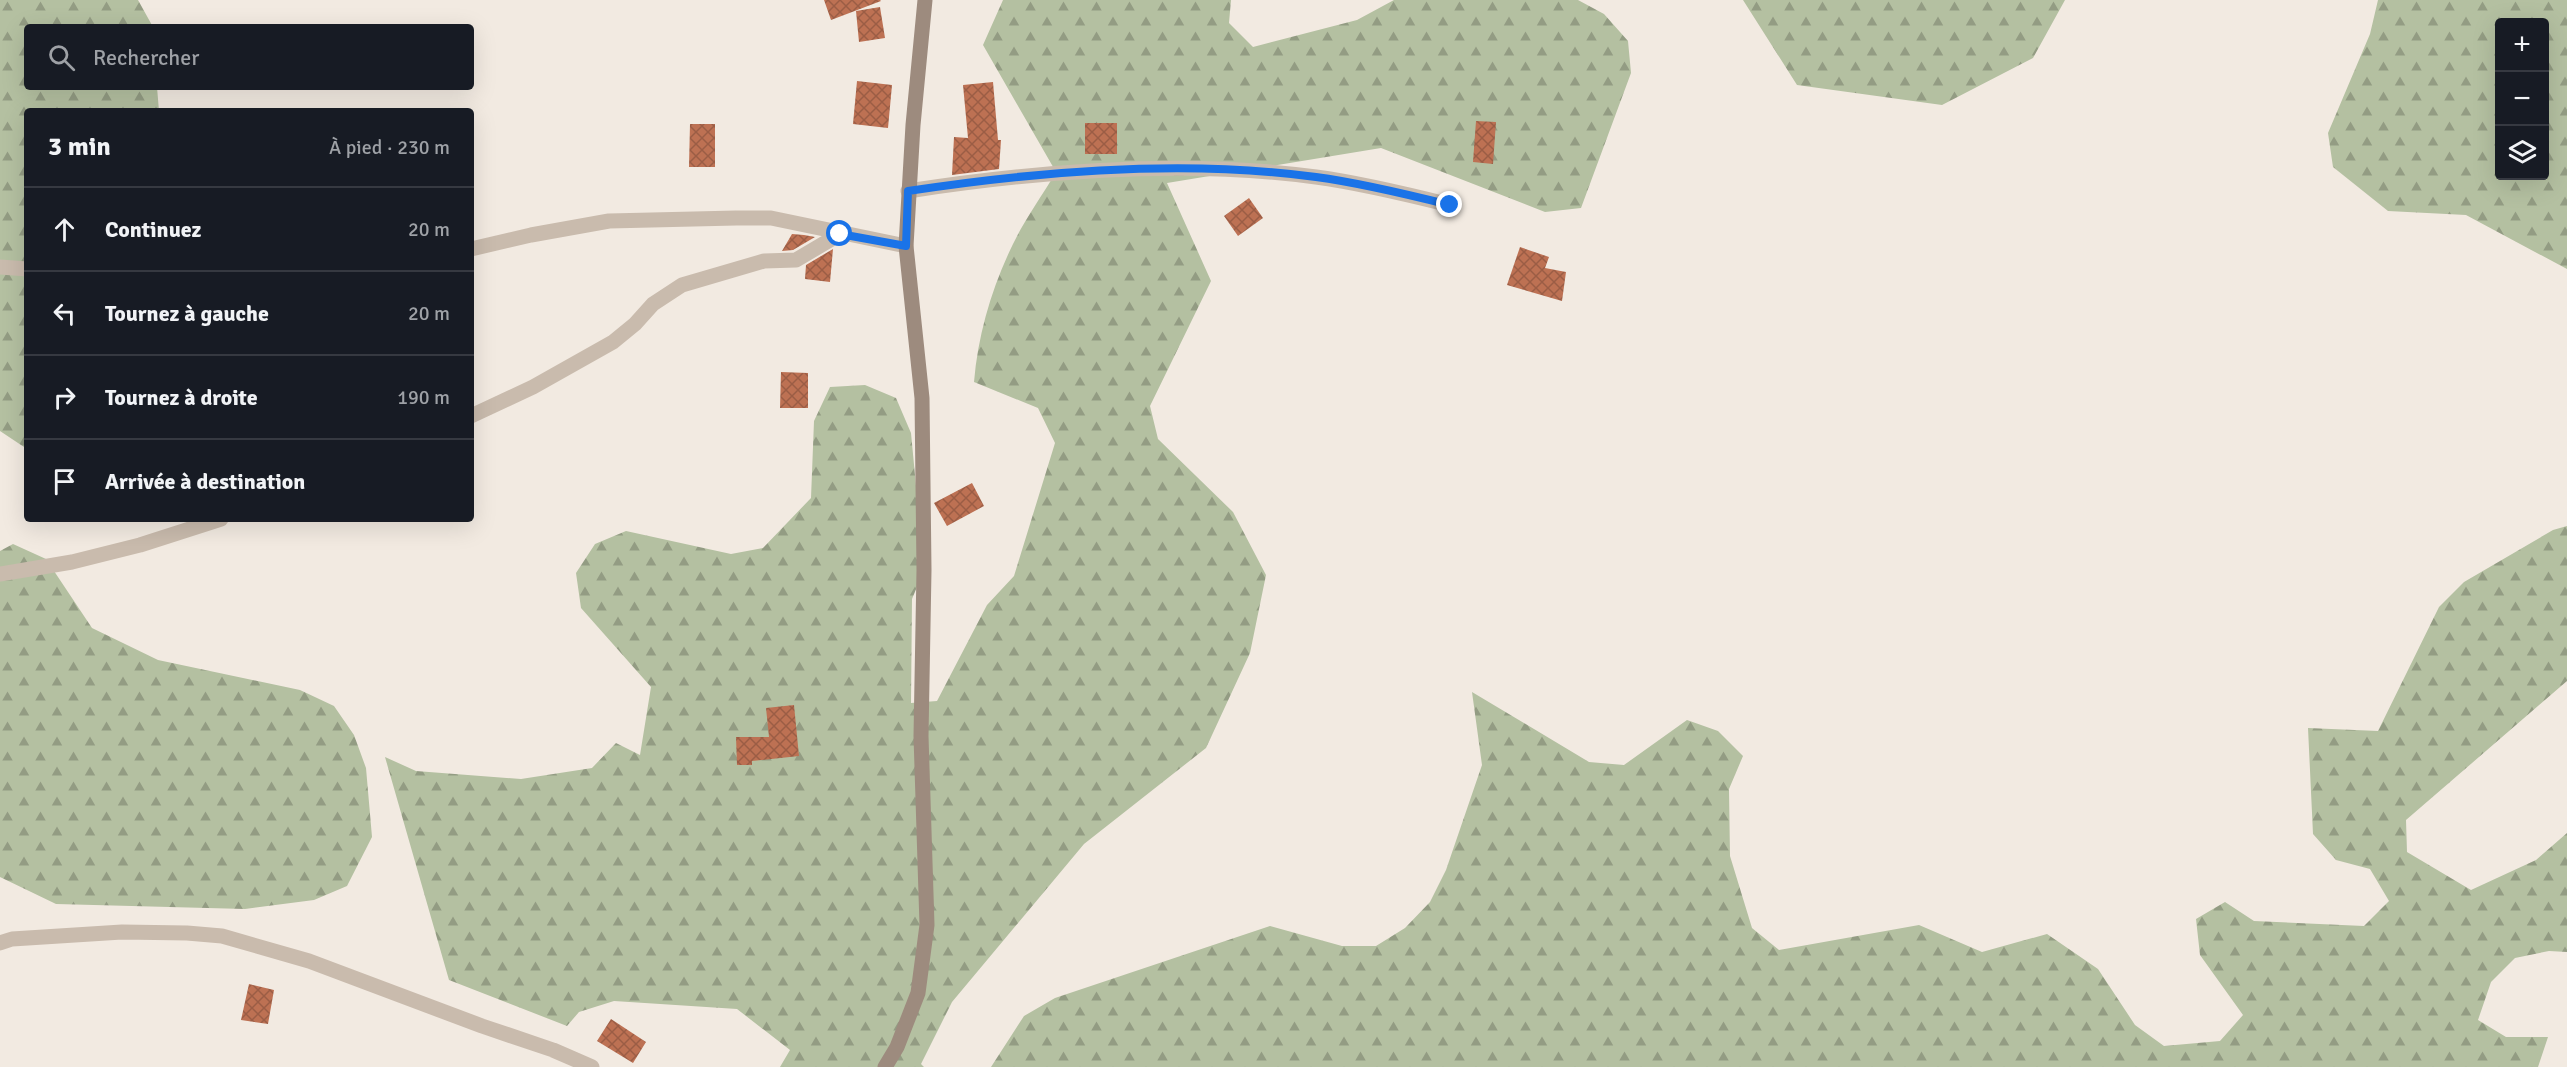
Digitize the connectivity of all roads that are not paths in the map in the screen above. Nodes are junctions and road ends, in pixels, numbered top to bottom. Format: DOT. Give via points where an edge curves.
graph roads {
  1 [pos="925,0"];
  2 [pos="908,191"];
  3 [pos="1450,205"];
  4 [pos="840,234"];
  5 [pos="906,246"];
  6 [pos="474,248"];
  7 [pos="0,267"];
  8 [pos="24,269"];
  9 [pos="474,415"];
  10 [pos="211,522"];
  11 [pos="0,574"];
  12 [pos="0,943"];
  13 [pos="592,1067"];
  14 [pos="885,1067"];
  1 -- 2 [label="street"];
  2 -- 3 [label="street" via="999,177 1223,169 1316,177"];
  2 -- 5 [label="street"];
  4 -- 5 [label="street"];
  4 -- 6 [label="street" via="771,218 609,221"];
  4 -- 9 [label="street" via="796,260 764,261 682,285 653,304 614,342"];
  5 -- 14 [label="street" via="922,398 921,736 927,925 918,993"];
  7 -- 8 [label="street"];
  10 -- 11 [label="street" via="72,562"];
  12 -- 13 [label="street" via="122,932 222,936 309,961"];
}
